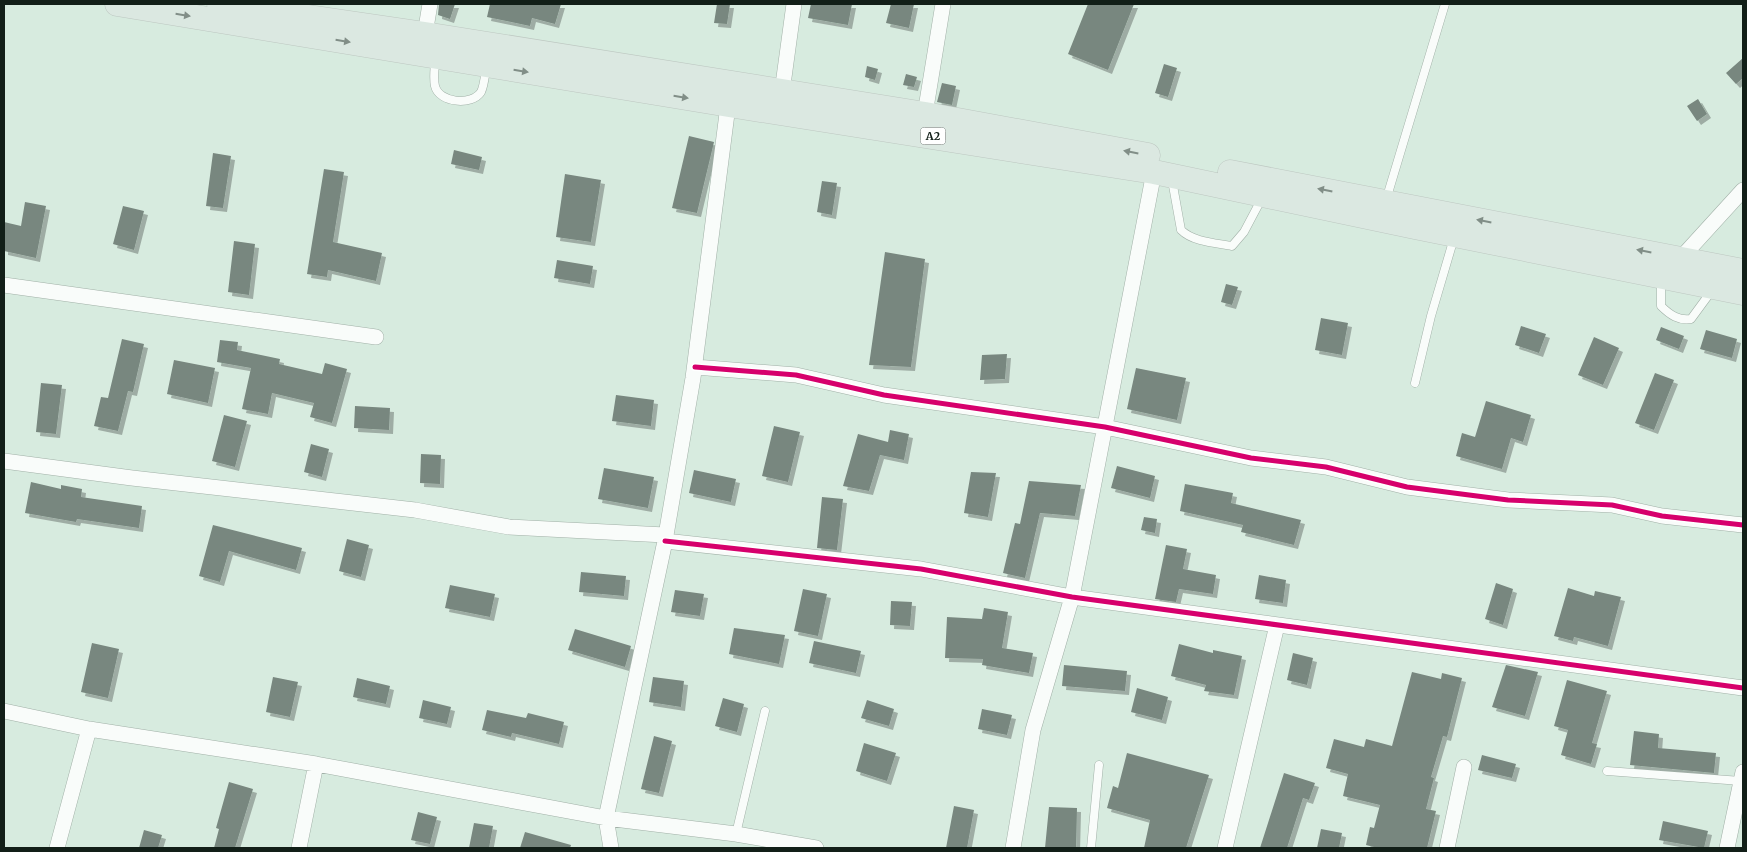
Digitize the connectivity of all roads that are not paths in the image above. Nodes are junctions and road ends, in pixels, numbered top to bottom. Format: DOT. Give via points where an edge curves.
graph roads {
  1 [pos="117,4"];
  2 [pos="229,4"];
  3 [pos="430,4"];
  4 [pos="794,4"];
  5 [pos="943,4"];
  6 [pos="1445,4"];
  7 [pos="425,34"];
  8 [pos="436,56"];
  9 [pos="487,65"];
  10 [pos="782,92"];
  11 [pos="730,94"];
  12 [pos="925,114"];
  13 [pos="1162,174"];
  14 [pos="1743,190"];
  15 [pos="1263,195"];
  16 [pos="1385,202"];
  17 [pos="1455,235"];
  18 [pos="1681,258"];
  19 [pos="1743,271"];
  20 [pos="1661,276"];
  21 [pos="4,285"];
  22 [pos="1714,287"];
  23 [pos="1743,293"];
  24 [pos="376,337"];
  25 [pos="695,367"];
  26 [pos="1415,383"];
  27 [pos="1105,427"];
  28 [pos="4,461"];
  29 [pos="1743,526"];
  30 [pos="665,538"];
  31 [pos="1072,597"];
  32 [pos="1277,625"];
  33 [pos="1743,688"];
  34 [pos="4,711"];
  35 [pos="765,711"];
  36 [pos="89,729"];
  37 [pos="316,764"];
  38 [pos="1100,766"];
  39 [pos="1464,767"];
  40 [pos="1607,771"];
  41 [pos="1742,776"];
  42 [pos="606,818"];
  43 [pos="736,841"];
  44 [pos="57,848"];
  45 [pos="299,848"];
  46 [pos="610,848"];
  47 [pos="816,848"];
  48 [pos="1013,848"];
  49 [pos="1090,848"];
  50 [pos="1225,848"];
  51 [pos="1446,848"];
  52 [pos="1728,848"];
  1 -- 8 [label="highway, A2, one-way"];
  2 -- 7 [label="highway, A2"];
  3 -- 7 [label="street"];
  4 -- 10 [label="street"];
  5 -- 12 [label="street"];
  6 -- 16 [label="lane"];
  7 -- 11 [label="highway, A2"];
  8 -- 9 [label="highway, A2"];
  8 -- 9 [label="lane" via="435,87 441,95 454,101 470,100 481,92"];
  9 -- 11 [label="highway, A2, one-way"];
  10 -- 11 [label="highway, A2"];
  10 -- 12 [label="highway, A2"];
  11 -- 13 [label="highway, A2"];
  11 -- 25 [label="street"];
  16 -- 12 [label="highway, A2, one-way" via="1029,131"];
  13 -- 15 [label="highway, A2"];
  13 -- 15 [label="lane" via="1187,236 1232,246 1244,232"];
  13 -- 27 [label="street"];
  14 -- 18 [label="street"];
  15 -- 17 [label="highway, A2"];
  18 -- 16 [label="highway, A2, one-way"];
  17 -- 20 [label="highway, A2"];
  17 -- 26 [label="lane"];
  18 -- 19 [label="highway, A2"];
  20 -- 22 [label="highway, A2"];
  20 -- 22 [label="lane" via="1661,306 1683,320 1691,319"];
  21 -- 24 [label="street"];
  22 -- 23 [label="highway, A2"];
  25 -- 27 [label="street" via="796,375 884,395"];
  25 -- 30 [label="street"];
  27 -- 29 [label="street" via="1251,458 1326,467 1407,487 1508,500 1612,505 1662,516"];
  27 -- 31 [label="street"];
  28 -- 30 [label="street" via="415,510 509,527"];
  30 -- 31 [label="street" via="920,569"];
  30 -- 42 [label="street"];
  31 -- 32 [label="street"];
  31 -- 48 [label="street" via="1033,730"];
  32 -- 33 [label="street"];
  32 -- 50 [label="street"];
  34 -- 36 [label="street"];
  35 -- 43 [label="lane"];
  36 -- 37 [label="street"];
  36 -- 44 [label="street"];
  37 -- 42 [label="street"];
  37 -- 45 [label="street"];
  38 -- 49 [label="lane"];
  39 -- 51 [label="street"];
  40 -- 41 [label="lane"];
  41 -- 52 [label="street"];
  42 -- 43 [label="street"];
  42 -- 46 [label="street"];
  43 -- 47 [label="street"];
}
